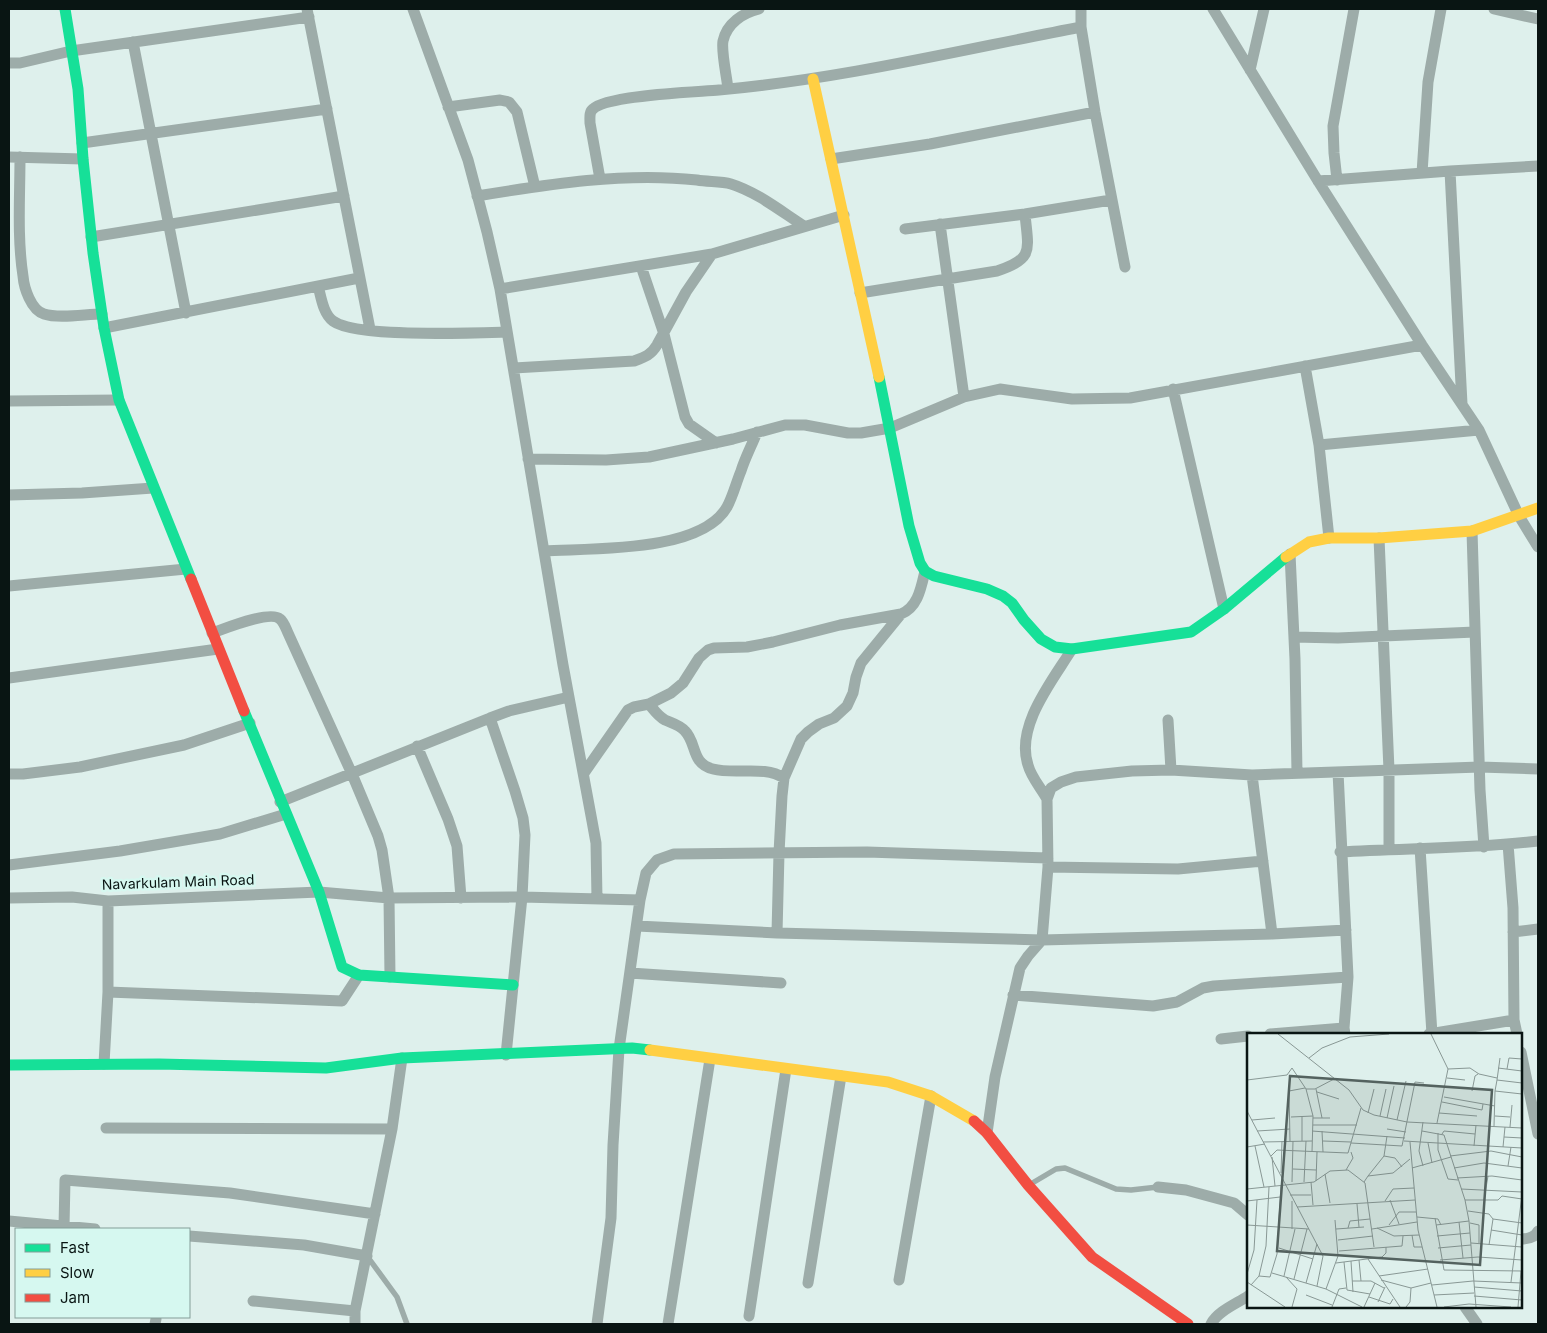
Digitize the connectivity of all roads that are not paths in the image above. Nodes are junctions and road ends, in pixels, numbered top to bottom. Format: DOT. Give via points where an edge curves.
graph roads {
  1 [pos="65,9"];
  2 [pos="413,9"];
  3 [pos="760,9"];
  4 [pos="1081,9"];
  5 [pos="1213,9"];
  6 [pos="1264,9"];
  7 [pos="1354,9"];
  8 [pos="1442,9"];
  9 [pos="1494,9"];
  10 [pos="308,13"];
  11 [pos="1538,19"];
  12 [pos="1080,27"];
  13 [pos="133,42"];
  14 [pos="71,51"];
  15 [pos="9,63"];
  16 [pos="1250,70"];
  17 [pos="813,79"];
  18 [pos="728,89"];
  19 [pos="448,107"];
  20 [pos="327,108"];
  21 [pos="1095,112"];
  22 [pos="150,134"];
  23 [pos="82,143"];
  24 [pos="14,157"];
  25 [pos="83,159"];
  26 [pos="831,159"];
  27 [pos="1538,166"];
  28 [pos="1450,171"];
  29 [pos="1422,173"];
  30 [pos="600,179"];
  31 [pos="1337,180"];
  32 [pos="1318,181"];
  33 [pos="535,187"];
  34 [pos="344,196"];
  35 [pos="477,196"];
  36 [pos="1111,200"];
  37 [pos="1025,214"];
  38 [pos="844,215"];
  39 [pos="168,224"];
  40 [pos="940,224"];
  41 [pos="804,226"];
  42 [pos="905,229"];
  43 [pos="91,236"];
  44 [pos="712,254"];
  45 [pos="641,266"];
  46 [pos="1125,267"];
  47 [pos="359,278"];
  48 [pos="948,278"];
  49 [pos="318,286"];
  50 [pos="500,289"];
  51 [pos="860,293"];
  52 [pos="186,312"];
  53 [pos="102,314"];
  54 [pos="104,328"];
  55 [pos="370,329"];
  56 [pos="507,332"];
  57 [pos="664,334"];
  58 [pos="1422,345"];
  59 [pos="1304,366"];
  60 [pos="514,368"];
  61 [pos="1173,389"];
  62 [pos="964,398"];
  63 [pos="120,400"];
  64 [pos="9,401"];
  65 [pos="1462,404"];
  66 [pos="890,428"];
  67 [pos="1479,430"];
  68 [pos="757,432"];
  69 [pos="716,443"];
  70 [pos="1319,445"];
  71 [pos="528,459"];
  72 [pos="153,488"];
  73 [pos="9,495"];
  74 [pos="1538,508"];
  75 [pos="1519,516"];
  76 [pos="1472,531"];
  77 [pos="1329,538"];
  78 [pos="1379,538"];
  79 [pos="1538,547"];
  80 [pos="544,551"];
  81 [pos="1290,554"];
  82 [pos="186,570"];
  83 [pos="925,571"];
  84 [pos="9,586"];
  85 [pos="1224,609"];
  86 [pos="901,614"];
  87 [pos="1475,632"];
  88 [pos="212,633"];
  89 [pos="1384,636"];
  90 [pos="1294,637"];
  91 [pos="218,649"];
  92 [pos="1072,649"];
  93 [pos="9,678"];
  94 [pos="569,697"];
  95 [pos="649,704"];
  96 [pos="490,718"];
  97 [pos="1168,720"];
  98 [pos="250,723"];
  99 [pos="417,746"];
  100 [pos="1480,768"];
  101 [pos="1538,768"];
  102 [pos="1171,770"];
  103 [pos="1389,770"];
  104 [pos="584,772"];
  105 [pos="1338,772"];
  106 [pos="1297,773"];
  107 [pos="9,774"];
  108 [pos="352,774"];
  109 [pos="1252,774"];
  110 [pos="784,778"];
  111 [pos="1047,799"];
  112 [pos="280,802"];
  113 [pos="286,814"];
  114 [pos="1538,841"];
  115 [pos="1508,844"];
  116 [pos="1484,847"];
  117 [pos="1420,848"];
  118 [pos="1389,849"];
  119 [pos="1340,852"];
  120 [pos="778,853"];
  121 [pos="1263,861"];
  122 [pos="1048,862"];
  123 [pos="9,865"];
  124 [pos="319,892"];
  125 [pos="522,897"];
  126 [pos="9,898"];
  127 [pos="389,898"];
  128 [pos="461,898"];
  129 [pos="597,899"];
  130 [pos="640,900"];
  131 [pos="108,901"];
  132 [pos="637,926"];
  133 [pos="1538,929"];
  134 [pos="1346,930"];
  135 [pos="1513,932"];
  136 [pos="777,933"];
  137 [pos="1272,934"];
  138 [pos="1042,940"];
  139 [pos="630,973"];
  140 [pos="359,975"];
  141 [pos="390,977"];
  142 [pos="1348,977"];
  143 [pos="781,983"];
  144 [pos="513,985"];
  145 [pos="108,992"];
  146 [pos="1013,995"];
  147 [pos="1514,1020"];
  148 [pos="1345,1031"];
  149 [pos="1298,1033"];
  150 [pos="1430,1033"];
  151 [pos="1436,1033"];
  152 [pos="1517,1033"];
  153 [pos="1247,1036"];
  154 [pos="1220,1039"];
  155 [pos="619,1049"];
  156 [pos="506,1055"];
  157 [pos="1522,1057"];
  158 [pos="402,1058"];
  159 [pos="710,1059"];
  160 [pos="104,1064"];
  161 [pos="9,1065"];
  162 [pos="786,1069"];
  163 [pos="842,1076"];
  164 [pos="931,1096"];
  165 [pos="106,1128"];
  166 [pos="392,1130"];
  167 [pos="987,1133"];
  168 [pos="1538,1134"];
  169 [pos="1028,1185"];
  170 [pos="1158,1187"];
  171 [pos="375,1214"];
  172 [pos="1247,1214"];
  173 [pos="9,1221"];
  174 [pos="64,1227"];
  175 [pos="80,1228"];
  176 [pos="1538,1230"];
  177 [pos="190,1236"];
  178 [pos="1522,1239"];
  179 [pos="367,1256"];
  180 [pos="899,1280"];
  181 [pos="808,1283"];
  182 [pos="1247,1297"];
  183 [pos="253,1301"];
  184 [pos="1466,1308"];
  185 [pos="355,1311"];
  186 [pos="749,1316"];
  187 [pos="355,1324"];
  188 [pos="406,1324"];
  189 [pos="597,1324"];
  190 [pos="668,1324"];
  191 [pos="1188,1324"];
  192 [pos="1211,1324"];
  193 [pos="1477,1324"];
  1 -- 14 [label="street"];
  2 -- 19 [label="street"];
  3 -- 18 [label="street" via="732,22 723,42"];
  4 -- 12 [label="street"];
  5 -- 16 [label="street"];
  6 -- 16 [label="street"];
  7 -- 31 [label="street" via="1333,126"];
  8 -- 29 [label="street" via="1428,82"];
  9 -- 11 [label="street"];
  10 -- 13 [label="street"];
  10 -- 20 [label="street"];
  12 -- 17 [label="street"];
  12 -- 21 [label="street"];
  13 -- 14 [label="street"];
  13 -- 22 [label="street"];
  14 -- 15 [label="street"];
  14 -- 23 [label="street"];
  16 -- 32 [label="street"];
  17 -- 18 [label="street"];
  17 -- 26 [label="street"];
  18 -- 30 [label="street" via="623,98 603,102 593,109 590,123"];
  19 -- 33 [label="street" via="500,100 509,102 517,112"];
  19 -- 35 [label="street" via="468,160"];
  20 -- 22 [label="street"];
  20 -- 34 [label="street"];
  21 -- 26 [label="street" via="930,144"];
  21 -- 36 [label="street"];
  22 -- 23 [label="street"];
  22 -- 39 [label="street"];
  23 -- 25 [label="street"];
  24 -- 25 [label="street"];
  24 -- 53 [label="street" via="23,277 32,302 44,314"];
  25 -- 43 [label="street"];
  26 -- 38 [label="street"];
  27 -- 28 [label="street"];
  28 -- 29 [label="street"];
  28 -- 65 [label="street"];
  29 -- 31 [label="street"];
  30 -- 33 [label="street"];
  30 -- 41 [label="street" via="672,177 731,184"];
  31 -- 32 [label="street"];
  32 -- 58 [label="street"];
  33 -- 35 [label="street"];
  34 -- 39 [label="street"];
  34 -- 47 [label="street"];
  35 -- 50 [label="street"];
  36 -- 37 [label="street"];
  36 -- 46 [label="street"];
  37 -- 40 [label="street"];
  37 -- 48 [label="street" via="1027,247 1021,261 997,271"];
  38 -- 41 [label="street"];
  38 -- 51 [label="street"];
  39 -- 43 [label="street"];
  39 -- 52 [label="street"];
  40 -- 42 [label="street"];
  40 -- 48 [label="street"];
  41 -- 44 [label="street"];
  43 -- 53 [label="street"];
  44 -- 45 [label="street"];
  44 -- 57 [label="street" via="686,292"];
  45 -- 50 [label="street"];
  45 -- 57 [label="street"];
  47 -- 49 [label="street"];
  47 -- 55 [label="street"];
  48 -- 51 [label="street"];
  48 -- 62 [label="street"];
  49 -- 52 [label="street"];
  49 -- 55 [label="street" via="327,315 332,320 342,326"];
  50 -- 56 [label="street"];
  51 -- 66 [label="street"];
  52 -- 54 [label="street"];
  53 -- 54 [label="street"];
  54 -- 63 [label="street"];
  55 -- 56 [label="street" via="459,334"];
  56 -- 60 [label="street"];
  57 -- 60 [label="street" via="652,353 634,361"];
  57 -- 69 [label="street" via="685,417 689,424"];
  58 -- 59 [label="street"];
  58 -- 65 [label="street"];
  59 -- 61 [label="street"];
  59 -- 70 [label="street"];
  60 -- 71 [label="street"];
  61 -- 62 [label="street" via="1130,398 1072,399 1000,389"];
  61 -- 85 [label="street"];
  62 -- 66 [label="street"];
  63 -- 64 [label="street"];
  63 -- 72 [label="street"];
  65 -- 67 [label="street"];
  66 -- 68 [label="street" via="848,434 805,425 785,425"];
  66 -- 83 [label="street" via="909,526"];
  67 -- 70 [label="street"];
  67 -- 75 [label="street"];
  68 -- 69 [label="street"];
  68 -- 80 [label="street" via="727,508 702,530 651,545"];
  69 -- 71 [label="street" via="630,460"];
  70 -- 77 [label="street"];
  71 -- 80 [label="street"];
  72 -- 73 [label="street"];
  72 -- 82 [label="street"];
  74 -- 75 [label="street"];
  75 -- 76 [label="street"];
  75 -- 79 [label="street"];
  76 -- 78 [label="street"];
  76 -- 87 [label="street"];
  77 -- 78 [label="street"];
  77 -- 81 [label="street" via="1309,542"];
  78 -- 89 [label="street"];
  80 -- 94 [label="street"];
  81 -- 85 [label="street"];
  81 -- 90 [label="street"];
  82 -- 84 [label="street"];
  82 -- 88 [label="street"];
  83 -- 86 [label="street" via="914,604"];
  83 -- 92 [label="street" via="1003,596 1041,639 1055,647"];
  85 -- 92 [label="street" via="1191,632"];
  86 -- 95 [label="street" via="747,647 708,650 683,683"];
  86 -- 110 [label="street" via="861,663 847,706 801,739"];
  87 -- 89 [label="street"];
  87 -- 100 [label="street"];
  88 -- 91 [label="street"];
  88 -- 108 [label="street" via="263,617 280,619"];
  89 -- 90 [label="street"];
  89 -- 103 [label="street"];
  90 -- 106 [label="street"];
  91 -- 93 [label="street"];
  91 -- 98 [label="street"];
  92 -- 111 [label="street" via="1033,715 1025,742 1028,766"];
  94 -- 96 [label="street"];
  94 -- 104 [label="street"];
  95 -- 104 [label="street" via="628,710"];
  95 -- 110 [label="street" via="656,713 686,732 704,766 719,770 776,773"];
  96 -- 99 [label="street"];
  96 -- 125 [label="street" via="523,818 526,835"];
  97 -- 102 [label="street"];
  98 -- 107 [label="street" via="184,745 80,767"];
  98 -- 112 [label="street"];
  99 -- 108 [label="street"];
  99 -- 128 [label="street" via="457,846"];
  100 -- 101 [label="street"];
  100 -- 103 [label="street"];
  100 -- 116 [label="street"];
  102 -- 109 [label="street"];
  102 -- 111 [label="street" via="1076,777 1051,788"];
  103 -- 105 [label="street"];
  103 -- 118 [label="street"];
  104 -- 129 [label="street" via="596,844"];
  105 -- 106 [label="street"];
  105 -- 119 [label="street"];
  106 -- 109 [label="street"];
  108 -- 112 [label="street"];
  108 -- 127 [label="street" via="378,836"];
  109 -- 121 [label="street"];
  110 -- 120 [label="street"];
  111 -- 122 [label="street"];
  112 -- 113 [label="street"];
  113 -- 123 [label="street" via="220,834"];
  113 -- 124 [label="street"];
  114 -- 115 [label="street"];
  115 -- 116 [label="street"];
  115 -- 135 [label="street"];
  116 -- 117 [label="street"];
  117 -- 118 [label="street"];
  117 -- 150 [label="street"];
  118 -- 119 [label="street"];
  119 -- 134 [label="street"];
  120 -- 122 [label="street" via="867,852"];
  120 -- 130 [label="street" via="674,854 665,857 657,860 646,873"];
  120 -- 136 [label="street"];
  121 -- 122 [label="street" via="1178,869"];
  121 -- 137 [label="street"];
  122 -- 138 [label="street"];
  124 -- 127 [label="street, Navarkulam Main Road"];
  124 -- 131 [label="street, Navarkulam Main Road"];
  124 -- 140 [label="street" via="342,967"];
  125 -- 128 [label="street, Navarkulam Main Road"];
  125 -- 129 [label="street, Navarkulam Main Road"];
  125 -- 144 [label="street"];
  126 -- 131 [label="street, Navarkulam Main Road" via="72,897"];
  127 -- 128 [label="street, Navarkulam Main Road"];
  127 -- 141 [label="street"];
  129 -- 130 [label="street, Navarkulam Main Road"];
  130 -- 132 [label="street"];
  131 -- 145 [label="street"];
  132 -- 136 [label="street"];
  132 -- 139 [label="street"];
  133 -- 135 [label="street"];
  134 -- 137 [label="street"];
  134 -- 142 [label="street"];
  135 -- 147 [label="street"];
  136 -- 138 [label="street"];
  137 -- 138 [label="street"];
  138 -- 146 [label="street" via="1020,968"];
  139 -- 143 [label="street"];
  139 -- 155 [label="street"];
  140 -- 141 [label="street"];
  140 -- 145 [label="street" via="342,1001"];
  141 -- 144 [label="street"];
  142 -- 146 [label="street" via="1214,986 1203,988 1177,1002 1153,1006"];
  142 -- 148 [label="street"];
  144 -- 156 [label="street"];
  145 -- 160 [label="street"];
  146 -- 167 [label="street" via="995,1077"];
  147 -- 151 [label="street"];
  147 -- 152 [label="street"];
  148 -- 149 [label="street"];
  153 -- 154 [label="street"];
  155 -- 156 [label="street"];
  155 -- 159 [label="street"];
  155 -- 189 [label="street" via="612,1145 612,1218"];
  156 -- 158 [label="street"];
  157 -- 168 [label="street"];
  158 -- 160 [label="street" via="326,1068"];
  158 -- 166 [label="street"];
  159 -- 162 [label="street"];
  159 -- 190 [label="street"];
  160 -- 161 [label="street"];
  162 -- 163 [label="street"];
  162 -- 186 [label="street"];
  163 -- 164 [label="street" via="888,1082"];
  163 -- 181 [label="street"];
  164 -- 167 [label="street" via="971,1118"];
  164 -- 180 [label="street"];
  165 -- 166 [label="street"];
  166 -- 171 [label="street"];
  167 -- 169 [label="street"];
  169 -- 170 [label="lane" via="1047,1173 1065,1168 1116,1189"];
  169 -- 191 [label="street" via="1092,1257"];
  170 -- 172 [label="street" via="1186,1190 1234,1203"];
  171 -- 174 [label="street" via="230,1193 65,1180"];
  171 -- 179 [label="street"];
  173 -- 174 [label="street"];
  174 -- 175 [label="street"];
  176 -- 178 [label="street" via="1529,1239"];
  177 -- 179 [label="street" via="304,1245"];
  179 -- 185 [label="street"];
  179 -- 188 [label="lane" via="397,1297"];
  182 -- 192 [label="street"];
  183 -- 185 [label="street"];
  184 -- 193 [label="street"];
  185 -- 187 [label="street"];
}
